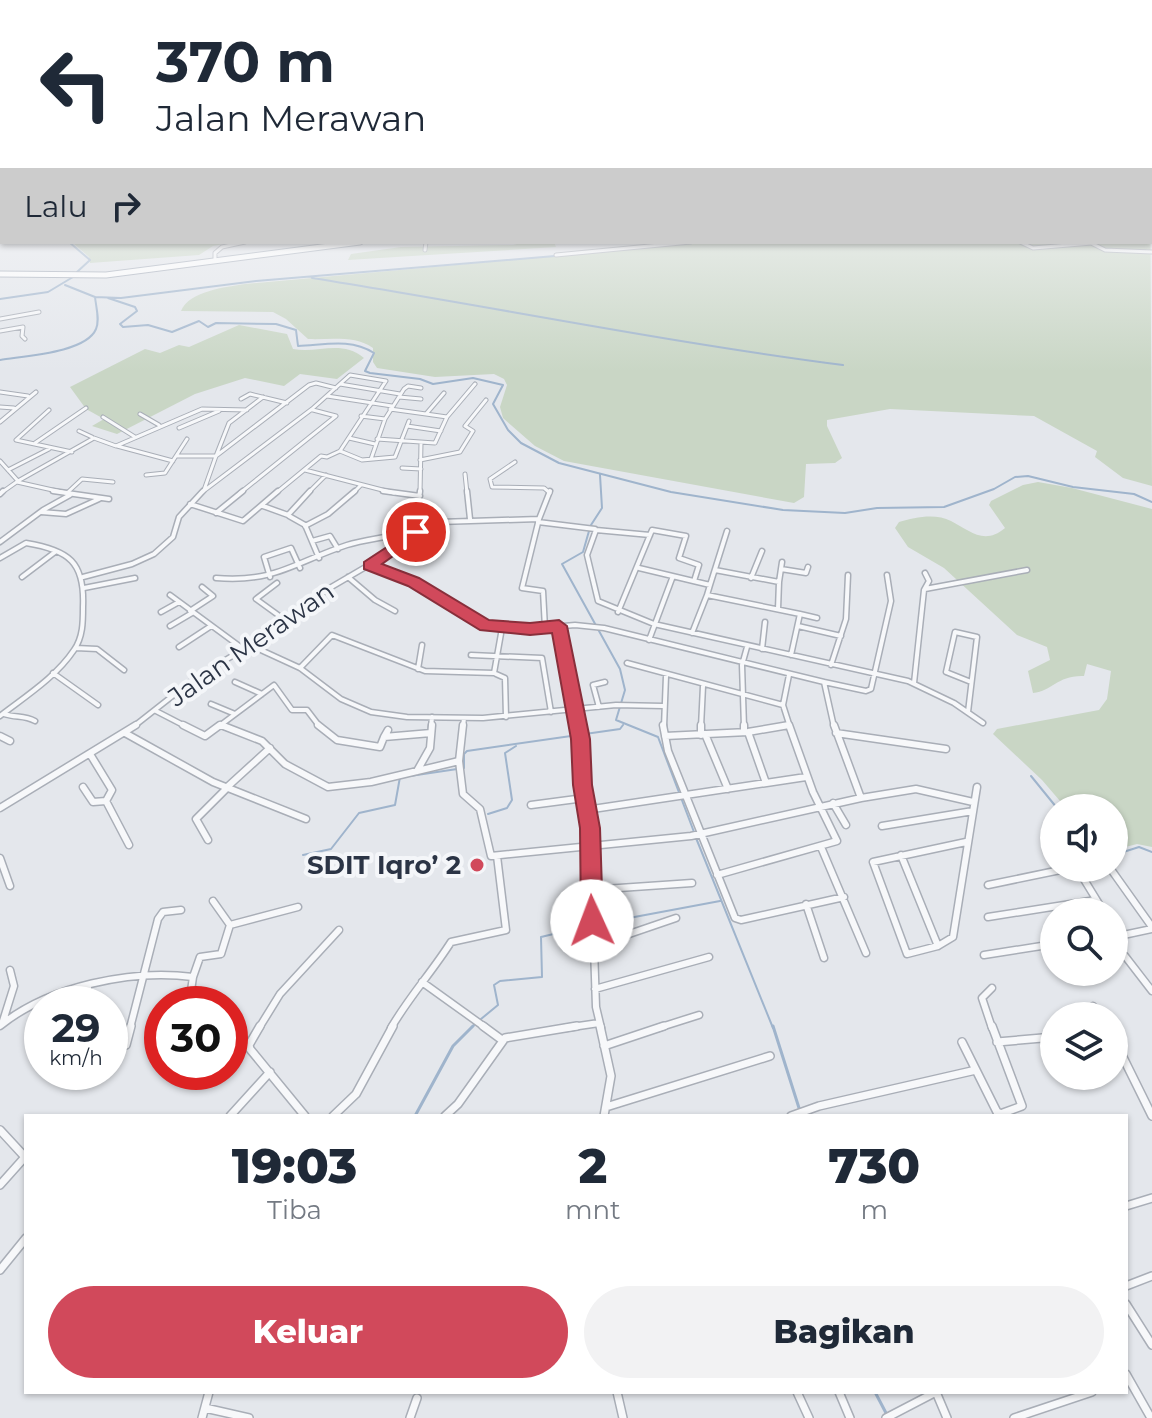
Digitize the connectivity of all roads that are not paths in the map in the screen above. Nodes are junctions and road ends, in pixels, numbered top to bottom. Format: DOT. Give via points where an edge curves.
graph roads {
  1 [pos="237,244"];
  2 [pos="331,244"];
  3 [pos="426,244"];
  4 [pos="659,244"];
  5 [pos="1024,244"];
  6 [pos="1068,244"];
  7 [pos="1094,244"];
  8 [pos="594,245"];
  9 [pos="1057,245"];
  10 [pos="425,250"];
  11 [pos="595,251"];
  12 [pos="1152,252"];
  13 [pos="556,255"];
  14 [pos="215,261"];
  15 [pos="0,274"];
  16 [pos="39,312"];
  17 [pos="0,319"];
  18 [pos="0,331"];
  19 [pos="25,339"];
  20 [pos="475,384"];
  21 [pos="338,386"];
  22 [pos="421,388"];
  23 [pos="379,391"];
  24 [pos="0,392"];
  25 [pos="36,392"];
  26 [pos="444,393"];
  27 [pos="29,396"];
  28 [pos="327,396"];
  29 [pos="400,396"];
  30 [pos="263,397"];
  31 [pos="241,399"];
  32 [pos="421,399"];
  33 [pos="486,400"];
  34 [pos="288,403"];
  35 [pos="370,404"];
  36 [pos="0,407"];
  37 [pos="15,408"];
  38 [pos="86,408"];
  39 [pos="392,408"];
  40 [pos="221,409"];
  41 [pos="312,409"];
  42 [pos="49,410"];
  43 [pos="247,410"];
  44 [pos="140,414"];
  45 [pos="426,414"];
  46 [pos="361,416"];
  47 [pos="103,417"];
  48 [pos="385,419"];
  49 [pos="446,419"];
  50 [pos="0,422"];
  51 [pos="455,424"];
  52 [pos="160,426"];
  53 [pos="179,428"];
  54 [pos="79,431"];
  55 [pos="441,431"];
  56 [pos="136,437"];
  57 [pos="93,438"];
  58 [pos="349,438"];
  59 [pos="187,439"];
  60 [pos="402,440"];
  61 [pos="376,442"];
  62 [pos="421,442"];
  63 [pos="34,444"];
  64 [pos="116,446"];
  65 [pos="51,448"];
  66 [pos="340,451"];
  67 [pos="72,452"];
  68 [pos="178,456"];
  69 [pos="216,456"];
  70 [pos="371,459"];
  71 [pos="420,460"];
  72 [pos="0,461"];
  73 [pos="173,461"];
  74 [pos="515,462"];
  75 [pos="402,468"];
  76 [pos="421,469"];
  77 [pos="8,470"];
  78 [pos="304,470"];
  79 [pos="465,474"];
  80 [pos="146,475"];
  81 [pos="326,475"];
  82 [pos="18,482"];
  83 [pos="113,482"];
  84 [pos="361,485"];
  85 [pos="204,491"];
  86 [pos="0,494"];
  87 [pos="69,494"];
  88 [pos="420,496"];
  89 [pos="100,499"];
  90 [pos="109,499"];
  91 [pos="190,504"];
  92 [pos="263,506"];
  93 [pos="40,512"];
  94 [pos="216,513"];
  95 [pos="288,515"];
  96 [pos="470,519"];
  97 [pos="539,520"];
  98 [pos="305,526"];
  99 [pos="592,529"];
  100 [pos="415,531"];
  101 [pos="727,531"];
  102 [pos="650,535"];
  103 [pos="312,541"];
  104 [pos="0,542"];
  105 [pos="338,549"];
  106 [pos="762,551"];
  107 [pos="56,552"];
  108 [pos="0,558"];
  109 [pos="319,558"];
  110 [pos="782,562"];
  111 [pos="369,565"];
  112 [pos="808,567"];
  113 [pos="300,568"];
  114 [pos="639,568"];
  115 [pos="781,569"];
  116 [pos="715,570"];
  117 [pos="1027,570"];
  118 [pos="925,573"];
  119 [pos="848,575"];
  120 [pos="887,575"];
  121 [pos="673,576"];
  122 [pos="22,577"];
  123 [pos="83,577"];
  124 [pos="270,577"];
  125 [pos="348,577"];
  126 [pos="135,578"];
  127 [pos="216,578"];
  128 [pos="751,578"];
  129 [pos="694,581"];
  130 [pos="779,582"];
  131 [pos="277,583"];
  132 [pos="710,585"];
  133 [pos="202,587"];
  134 [pos="84,588"];
  135 [pos="924,590"];
  136 [pos="170,595"];
  137 [pos="707,595"];
  138 [pos="179,602"];
  139 [pos="778,609"];
  140 [pos="395,611"];
  141 [pos="161,612"];
  142 [pos="191,612"];
  143 [pos="618,612"];
  144 [pos="800,614"];
  145 [pos="817,618"];
  146 [pos="285,620"];
  147 [pos="765,622"];
  148 [pos="654,624"];
  149 [pos="170,626"];
  150 [pos="211,626"];
  151 [pos="559,626"];
  152 [pos="798,626"];
  153 [pos="502,628"];
  154 [pos="545,628"];
  155 [pos="692,633"];
  156 [pos="841,636"];
  157 [pos="649,640"];
  158 [pos="250,644"];
  159 [pos="422,645"];
  160 [pos="179,647"];
  161 [pos="747,647"];
  162 [pos="76,648"];
  163 [pos="242,648"];
  164 [pos="762,649"];
  165 [pos="471,655"];
  166 [pos="791,655"];
  167 [pos="498,656"];
  168 [pos="627,663"];
  169 [pos="742,665"];
  170 [pos="831,665"];
  171 [pos="300,668"];
  172 [pos="418,669"];
  173 [pos="124,670"];
  174 [pos="53,673"];
  175 [pos="495,673"];
  176 [pos="873,673"];
  177 [pos="789,675"];
  178 [pos="666,676"];
  179 [pos="235,682"];
  180 [pos="605,682"];
  181 [pos="824,682"];
  182 [pos="971,682"];
  183 [pos="914,683"];
  184 [pos="703,686"];
  185 [pos="262,694"];
  186 [pos="741,695"];
  187 [pos="211,704"];
  188 [pos="98,705"];
  189 [pos="783,705"];
  190 [pos="663,706"];
  191 [pos="599,707"];
  192 [pos="577,710"];
  193 [pos="156,711"];
  194 [pos="551,712"];
  195 [pos="968,712"];
  196 [pos="2,715"];
  197 [pos="236,715"];
  198 [pos="432,717"];
  199 [pos="506,717"];
  200 [pos="464,718"];
  201 [pos="35,721"];
  202 [pos="983,723"];
  203 [pos="221,725"];
  204 [pos="789,725"];
  205 [pos="388,730"];
  206 [pos="746,732"];
  207 [pos="125,733"];
  208 [pos="431,733"];
  209 [pos="836,733"];
  210 [pos="703,735"];
  211 [pos="0,736"];
  212 [pos="665,736"];
  213 [pos="384,737"];
  214 [pos="10,741"];
  215 [pos="270,748"];
  216 [pos="946,749"];
  217 [pos="90,754"];
  218 [pos="458,762"];
  219 [pos="417,771"];
  220 [pos="807,777"];
  221 [pos="766,783"];
  222 [pos="83,787"];
  223 [pos="977,787"];
  224 [pos="226,789"];
  225 [pos="728,789"];
  226 [pos="683,795"];
  227 [pos="584,798"];
  228 [pos="861,798"];
  229 [pos="106,801"];
  230 [pos="973,802"];
  231 [pos="833,803"];
  232 [pos="531,805"];
  233 [pos="820,806"];
  234 [pos="0,808"];
  235 [pos="586,810"];
  236 [pos="973,811"];
  237 [pos="306,819"];
  238 [pos="846,825"];
  239 [pos="882,826"];
  240 [pos="697,834"];
  241 [pos="208,840"];
  242 [pos="966,842"];
  243 [pos="129,845"];
  244 [pos="590,847"];
  245 [pos="821,847"];
  246 [pos="901,855"];
  247 [pos="497,856"];
  248 [pos="0,858"];
  249 [pos="1040,874"];
  250 [pos="717,875"];
  251 [pos="1120,882"];
  252 [pos="692,883"];
  253 [pos="988,885"];
  254 [pos="10,886"];
  255 [pos="590,890"];
  256 [pos="844,897"];
  257 [pos="213,901"];
  258 [pos="806,904"];
  259 [pos="298,907"];
  260 [pos="1040,909"];
  261 [pos="181,910"];
  262 [pos="988,917"];
  263 [pos="676,918"];
  264 [pos="230,925"];
  265 [pos="1152,928"];
  266 [pos="339,930"];
  267 [pos="1128,934"];
  268 [pos="594,946"];
  269 [pos="938,946"];
  270 [pos="1040,946"];
  271 [pos="866,953"];
  272 [pos="984,955"];
  273 [pos="709,957"];
  274 [pos="824,958"];
  275 [pos="1128,960"];
  276 [pos="10,970"];
  277 [pos="145,975"];
  278 [pos="193,977"];
  279 [pos="422,982"];
  280 [pos="91,986"];
  281 [pos="192,986"];
  282 [pos="992,988"];
  283 [pos="595,989"];
  284 [pos="1152,991"];
  285 [pos="24,1012"];
  286 [pos="699,1015"];
  287 [pos="599,1023"];
  288 [pos="2,1024"];
  289 [pos="128,1038"];
  290 [pos="1040,1038"];
  291 [pos="503,1040"];
  292 [pos="962,1042"];
  293 [pos="997,1042"];
  294 [pos="604,1046"];
  295 [pos="770,1056"];
  296 [pos="1128,1067"];
  297 [pos="976,1070"];
  298 [pos="270,1072"];
  299 [pos="606,1107"];
  300 [pos="232,1114"];
  301 [pos="303,1114"];
  302 [pos="335,1114"];
  303 [pos="447,1114"];
  304 [pos="604,1114"];
  305 [pos="798,1114"];
  306 [pos="1004,1114"];
  307 [pos="1152,1116"];
  308 [pos="0,1130"];
  309 [pos="24,1155"];
  310 [pos="24,1159"];
  311 [pos="0,1185"];
  312 [pos="1152,1198"];
  313 [pos="1128,1205"];
  314 [pos="24,1240"];
  315 [pos="0,1270"];
  316 [pos="1152,1276"];
  317 [pos="1128,1285"];
  318 [pos="1128,1310"];
  319 [pos="1152,1345"];
  320 [pos="1128,1380"];
  321 [pos="617,1394"];
  322 [pos="798,1394"];
  323 [pos="840,1394"];
  324 [pos="932,1394"];
  325 [pos="937,1394"];
  326 [pos="1086,1394"];
  327 [pos="417,1398"];
  328 [pos="203,1413"];
  329 [pos="889,1416"];
  330 [pos="249,1418"];
  331 [pos="410,1418"];
  332 [pos="623,1418"];
  333 [pos="809,1418"];
  334 [pos="850,1418"];
  335 [pos="947,1418"];
  336 [pos="1014,1418"];
  337 [pos="1151,1418"];
  1 -- 14 [label="street" via="220,248"];
  2 -- 14 [label="main road"];
  3 -- 10 [label="street"];
  4 -- 11 [label="street"];
  5 -- 9 [label="street"];
  6 -- 9 [label="street"];
  7 -- 12 [label="street" via="1105,250"];
  8 -- 11 [label="street"];
  11 -- 13 [label="street"];
  14 -- 15 [label="main road" via="106,275"];
  16 -- 17 [label="street"];
  18 -- 19 [label="street" via="23,327"];
  20 -- 49 [label="street"];
  21 -- 23 [label="street"];
  21 -- 23 [label="street" via="353,374 385,380"];
  21 -- 28 [label="street"];
  21 -- 34 [label="street" via="313,383"];
  22 -- 29 [label="street" via="407,386"];
  23 -- 29 [label="street"];
  23 -- 35 [label="street"];
  24 -- 27 [label="street"];
  25 -- 27 [label="street"];
  26 -- 45 [label="street"];
  27 -- 37 [label="street"];
  28 -- 35 [label="street"];
  28 -- 41 [label="street"];
  29 -- 32 [label="street"];
  29 -- 39 [label="street"];
  30 -- 31 [label="street" via="250,394"];
  30 -- 34 [label="street"];
  30 -- 43 [label="street"];
  33 -- 71 [label="street" via="465,426 473,431 458,453"];
  34 -- 69 [label="street"];
  35 -- 39 [label="street"];
  35 -- 46 [label="street"];
  36 -- 37 [label="street"];
  37 -- 50 [label="street"];
  38 -- 63 [label="street"];
  39 -- 45 [label="street"];
  39 -- 48 [label="street"];
  40 -- 43 [label="street"];
  40 -- 52 [label="street" via="202,409"];
  40 -- 53 [label="street"];
  41 -- 85 [label="street"];
  41 -- 94 [label="street" via="336,416"];
  42 -- 63 [label="street" via="16,439"];
  43 -- 69 [label="street" via="229,423"];
  44 -- 52 [label="street"];
  45 -- 49 [label="street"];
  46 -- 48 [label="street"];
  46 -- 58 [label="street"];
  47 -- 56 [label="street"];
  48 -- 61 [label="street"];
  49 -- 51 [label="street"];
  49 -- 55 [label="street"];
  52 -- 56 [label="street"];
  54 -- 57 [label="street"];
  55 -- 60 [label="street" via="408,424"];
  55 -- 62 [label="street" via="435,443"];
  56 -- 64 [label="street"];
  57 -- 64 [label="street"];
  57 -- 67 [label="street"];
  58 -- 61 [label="street"];
  58 -- 66 [label="street"];
  59 -- 68 [label="street"];
  60 -- 61 [label="street"];
  60 -- 62 [label="street"];
  60 -- 70 [label="street" via="396,456"];
  61 -- 70 [label="street"];
  62 -- 71 [label="street"];
  63 -- 65 [label="street"];
  64 -- 73 [label="street"];
  65 -- 67 [label="street"];
  65 -- 77 [label="street"];
  66 -- 70 [label="street"];
  66 -- 78 [label="street" via="321,456"];
  67 -- 82 [label="street"];
  68 -- 69 [label="street"];
  68 -- 73 [label="street"];
  69 -- 85 [label="street"];
  71 -- 76 [label="street"];
  72 -- 77 [label="street"];
  73 -- 80 [label="street" via="163,474"];
  74 -- 97 [label="street" via="490,479 490,485 500,490 549,490"];
  75 -- 76 [label="street"];
  76 -- 88 [label="street"];
  77 -- 82 [label="street"];
  78 -- 81 [label="street"];
  78 -- 92 [label="street"];
  79 -- 96 [label="street"];
  81 -- 84 [label="street"];
  81 -- 95 [label="street"];
  82 -- 86 [label="street"];
  82 -- 87 [label="street"];
  83 -- 87 [label="street" via="82,479"];
  84 -- 88 [label="street"];
  84 -- 98 [label="street" via="343,505"];
  85 -- 91 [label="street"];
  87 -- 89 [label="street"];
  87 -- 93 [label="street"];
  88 -- 100 [label="street"];
  89 -- 90 [label="street"];
  89 -- 93 [label="street" via="66,514"];
  91 -- 94 [label="street"];
  91 -- 123 [label="street" via="173,523 173,538 154,556"];
  92 -- 94 [label="street" via="241,521"];
  92 -- 95 [label="street"];
  93 -- 104 [label="street"];
  95 -- 98 [label="street"];
  96 -- 97 [label="street"];
  96 -- 100 [label="street"];
  97 -- 99 [label="street"];
  97 -- 154 [label="street" via="522,588 543,592"];
  98 -- 103 [label="street"];
  99 -- 102 [label="street"];
  99 -- 143 [label="street" via="588,556 596,599"];
  100 -- 105 [label="street"];
  100 -- 111 [label="street, Jalan Merawan"];
  101 -- 116 [label="street"];
  102 -- 114 [label="street"];
  102 -- 129 [label="street" via="654,530 686,536 679,558 699,565"];
  103 -- 105 [label="street" via="329,536"];
  103 -- 109 [label="street"];
  105 -- 109 [label="street"];
  106 -- 128 [label="street"];
  107 -- 108 [label="street" via="26,543"];
  107 -- 122 [label="street"];
  107 -- 123 [label="street" via="72,560"];
  109 -- 113 [label="street"];
  110 -- 115 [label="street"];
  111 -- 125 [label="street, Jalan Merawan"];
  111 -- 153 [label="street" via="413,582 484,626"];
  112 -- 115 [label="street" via="806,573"];
  113 -- 124 [label="street"];
  113 -- 124 [label="street" via="291,548 284,547 264,557"];
  114 -- 121 [label="street"];
  114 -- 143 [label="street"];
  115 -- 130 [label="street"];
  116 -- 128 [label="street"];
  116 -- 132 [label="street"];
  117 -- 135 [label="street"];
  118 -- 135 [label="street" via="929,581"];
  119 -- 156 [label="street"];
  120 -- 176 [label="street" via="891,601"];
  121 -- 129 [label="street"];
  121 -- 148 [label="street"];
  123 -- 134 [label="street"];
  124 -- 127 [label="street"];
  125 -- 140 [label="street"];
  125 -- 146 [label="street, Jalan Merawan"];
  126 -- 134 [label="street"];
  128 -- 130 [label="street"];
  129 -- 132 [label="street"];
  130 -- 139 [label="street"];
  131 -- 146 [label="street" via="256,599"];
  132 -- 137 [label="street"];
  133 -- 142 [label="street" via="213,596"];
  134 -- 162 [label="street"];
  135 -- 183 [label="street"];
  136 -- 138 [label="street"];
  137 -- 139 [label="street"];
  137 -- 155 [label="street"];
  138 -- 141 [label="street"];
  138 -- 142 [label="street"];
  139 -- 144 [label="street"];
  142 -- 149 [label="street"];
  142 -- 150 [label="street"];
  143 -- 148 [label="street"];
  144 -- 145 [label="street"];
  144 -- 152 [label="street"];
  146 -- 158 [label="street, Jalan Merawan"];
  147 -- 164 [label="street"];
  148 -- 155 [label="street"];
  148 -- 157 [label="street"];
  150 -- 160 [label="street"];
  150 -- 163 [label="street"];
  151 -- 154 [label="street"];
  151 -- 157 [label="street" via="604,628"];
  151 -- 192 [label="street"];
  152 -- 156 [label="street"];
  152 -- 166 [label="street"];
  153 -- 154 [label="street"];
  153 -- 167 [label="street"];
  155 -- 161 [label="street"];
  156 -- 170 [label="street"];
  157 -- 169 [label="street"];
  158 -- 163 [label="street, Jalan Merawan"];
  158 -- 171 [label="street"];
  159 -- 172 [label="street"];
  161 -- 164 [label="street"];
  161 -- 169 [label="street"];
  162 -- 173 [label="street" via="97,649"];
  162 -- 174 [label="street"];
  163 -- 193 [label="street, Jalan Merawan"];
  164 -- 166 [label="street"];
  165 -- 167 [label="street"];
  166 -- 170 [label="street"];
  167 -- 175 [label="street"];
  167 -- 194 [label="street" via="542,658"];
  168 -- 178 [label="street"];
  169 -- 177 [label="street"];
  169 -- 186 [label="street"];
  170 -- 176 [label="street"];
  171 -- 172 [label="street" via="332,635"];
  171 -- 198 [label="street" via="335,696 367,711"];
  172 -- 175 [label="street"];
  174 -- 188 [label="street"];
  174 -- 196 [label="street"];
  175 -- 199 [label="street" via="505,678"];
  176 -- 181 [label="street" via="870,690"];
  176 -- 183 [label="street"];
  177 -- 181 [label="street"];
  177 -- 189 [label="street"];
  178 -- 184 [label="street"];
  178 -- 190 [label="street"];
  179 -- 185 [label="street"];
  180 -- 191 [label="street" via="593,685"];
  181 -- 209 [label="street"];
  182 -- 182 [label="street" via="977,637 955,632 946,672"];
  182 -- 195 [label="street"];
  183 -- 195 [label="street"];
  184 -- 186 [label="street"];
  184 -- 210 [label="street"];
  185 -- 197 [label="street"];
  185 -- 213 [label="street" via="276,686 292,710 307,710 331,739 380,747"];
  186 -- 189 [label="street"];
  186 -- 206 [label="street"];
  187 -- 197 [label="street"];
  189 -- 204 [label="street"];
  190 -- 191 [label="street"];
  190 -- 212 [label="street"];
  191 -- 192 [label="street"];
  192 -- 194 [label="street"];
  192 -- 227 [label="street"];
  193 -- 203 [label="street" via="200,735"];
  193 -- 207 [label="street, Jalan Merawan"];
  194 -- 199 [label="street"];
  195 -- 202 [label="street"];
  196 -- 201 [label="street"];
  197 -- 203 [label="street"];
  198 -- 200 [label="street"];
  198 -- 208 [label="street"];
  199 -- 200 [label="street"];
  200 -- 218 [label="street"];
  203 -- 215 [label="street"];
  204 -- 206 [label="street"];
  204 -- 220 [label="street"];
  205 -- 213 [label="street"];
  206 -- 210 [label="street"];
  206 -- 221 [label="street"];
  207 -- 217 [label="street, Jalan Merawan"];
  207 -- 224 [label="street"];
  208 -- 213 [label="street"];
  208 -- 219 [label="street" via="429,751"];
  209 -- 216 [label="street"];
  209 -- 228 [label="street"];
  210 -- 212 [label="street"];
  210 -- 225 [label="street"];
  211 -- 214 [label="street"];
  212 -- 226 [label="street"];
  215 -- 219 [label="street" via="285,764 328,787"];
  215 -- 224 [label="street"];
  217 -- 229 [label="street" via="112,790"];
  217 -- 234 [label="street, Jalan Merawan"];
  218 -- 219 [label="street"];
  218 -- 247 [label="street" via="463,794 480,809 491,856"];
  220 -- 221 [label="street"];
  220 -- 233 [label="street"];
  221 -- 225 [label="street"];
  222 -- 229 [label="street" via="91,801"];
  223 -- 230 [label="street"];
  224 -- 237 [label="street"];
  224 -- 241 [label="street" via="196,819"];
  225 -- 226 [label="street"];
  226 -- 235 [label="street"];
  226 -- 240 [label="street"];
  227 -- 232 [label="street"];
  227 -- 235 [label="street"];
  228 -- 230 [label="street" via="916,789"];
  228 -- 231 [label="street"];
  229 -- 243 [label="street"];
  230 -- 236 [label="street"];
  231 -- 233 [label="street"];
  231 -- 238 [label="street"];
  233 -- 240 [label="street"];
  233 -- 245 [label="street" via="837,837"];
  235 -- 244 [label="street"];
  236 -- 239 [label="street"];
  236 -- 242 [label="street"];
  240 -- 244 [label="street"];
  240 -- 250 [label="street"];
  242 -- 246 [label="street"];
  242 -- 269 [label="street" via="953,937"];
  244 -- 247 [label="street"];
  244 -- 255 [label="street"];
  245 -- 250 [label="street"];
  245 -- 256 [label="street"];
  246 -- 269 [label="street"];
  246 -- 269 [label="street" via="873,864 903,949 907,954"];
  247 -- 279 [label="street" via="506,930 453,940"];
  248 -- 254 [label="street"];
  249 -- 253 [label="street"];
  250 -- 258 [label="street" via="738,920"];
  251 -- 265 [label="street"];
  252 -- 255 [label="street"];
  255 -- 268 [label="street"];
  256 -- 258 [label="street"];
  256 -- 271 [label="street"];
  257 -- 264 [label="street"];
  258 -- 274 [label="street"];
  259 -- 264 [label="street"];
  260 -- 262 [label="street"];
  261 -- 277 [label="street" via="159,916"];
  263 -- 268 [label="street"];
  264 -- 278 [label="street" via="221,954 200,957"];
  265 -- 267 [label="street"];
  266 -- 298 [label="street" via="280,994 249,1045"];
  268 -- 283 [label="street"];
  270 -- 272 [label="street"];
  273 -- 283 [label="street"];
  275 -- 284 [label="street"];
  276 -- 288 [label="street" via="14,986"];
  277 -- 278 [label="street"];
  277 -- 280 [label="street"];
  277 -- 289 [label="street"];
  278 -- 281 [label="street"];
  279 -- 291 [label="street"];
  279 -- 302 [label="street" via="396,1017 356,1094"];
  282 -- 293 [label="street" via="982,998"];
  283 -- 287 [label="street"];
  285 -- 288 [label="street"];
  286 -- 294 [label="street"];
  287 -- 291 [label="street"];
  287 -- 294 [label="street"];
  290 -- 293 [label="street"];
  291 -- 303 [label="street"];
  292 -- 297 [label="street"];
  293 -- 306 [label="street" via="1022,1106"];
  294 -- 299 [label="street" via="611,1076"];
  295 -- 299 [label="street"];
  296 -- 307 [label="street"];
  297 -- 305 [label="street"];
  297 -- 306 [label="street" via="997,1112"];
  298 -- 300 [label="street"];
  298 -- 301 [label="street"];
  299 -- 304 [label="street"];
  308 -- 309 [label="street"];
  310 -- 311 [label="street"];
  312 -- 313 [label="street"];
  314 -- 315 [label="street"];
  316 -- 317 [label="street"];
  318 -- 319 [label="street"];
  320 -- 337 [label="street"];
  321 -- 332 [label="street"];
  322 -- 333 [label="street"];
  323 -- 334 [label="street"];
  324 -- 329 [label="street"];
  325 -- 335 [label="street"];
  326 -- 336 [label="street"];
  327 -- 331 [label="street"];
  328 -- 330 [label="street"];
}
